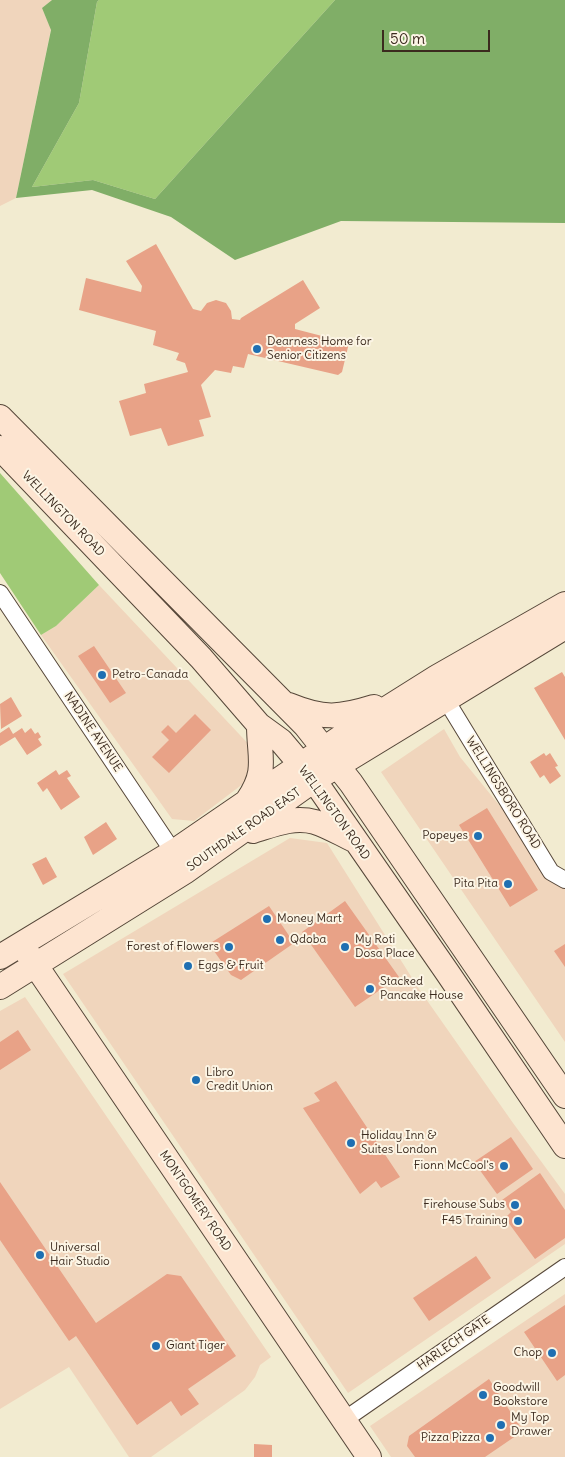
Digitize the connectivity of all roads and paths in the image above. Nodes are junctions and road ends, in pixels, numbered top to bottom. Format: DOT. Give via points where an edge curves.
graph roads {
  1 [pos="0,417"];
  2 [pos="0,448"];
  3 [pos="0,593"];
  4 [pos="565,604"];
  5 [pos="565,627"];
  6 [pos="446,700"];
  7 [pos="399,701"];
  8 [pos="282,702"];
  9 [pos="259,725"];
  10 [pos="330,757"];
  11 [pos="307,772"];
  12 [pos="247,801"];
  13 [pos="235,836"];
  14 [pos="355,841"];
  15 [pos="180,862"];
  16 [pos="565,880"];
  17 [pos="21,944"];
  18 [pos="0,957"];
  19 [pos="36,966"];
  20 [pos="0,987"];
  21 [pos="565,1096"];
  22 [pos="563,1139"];
  23 [pos="565,1267"];
  24 [pos="344,1420"];
  25 [pos="369,1457"];
  1 -- 8 [label="main road, WELLINGTON ROAD"];
  2 -- 9 [label="main road, WELLINGTON ROAD" via="201,658"];
  3 -- 15 [label="street, NADINE AVENUE"];
  4 -- 7 [label="main road, SOUTHDALE ROAD EAST"];
  5 -- 6 [label="main road, SOUTHDALE ROAD EAST"];
  6 -- 10 [label="main road, SOUTHDALE ROAD EAST"];
  6 -- 16 [label="street, WELLINGSBORO ROAD" via="552,872"];
  7 -- 8 [label="main road" via="333,716 313,714"];
  7 -- 10 [label="main road, SOUTHDALE ROAD EAST"];
  8 -- 10 [label="main road, WELLINGTON ROAD"];
  9 -- 11 [label="main road, WELLINGTON ROAD" via="281,741"];
  9 -- 12 [label="main road" via="260,777"];
  10 -- 11 [label="main road, SOUTHDALE ROAD EAST"];
  10 -- 21 [label="main road, WELLINGTON ROAD"];
  11 -- 12 [label="main road, SOUTHDALE ROAD EAST"];
  11 -- 13 [label="main road, SOUTHDALE ROAD EAST"];
  11 -- 14 [label="main road, WELLINGTON ROAD"];
  12 -- 15 [label="main road, SOUTHDALE ROAD EAST"];
  13 -- 14 [label="main road" via="298,820 315,822"];
  13 -- 15 [label="main road, SOUTHDALE ROAD EAST"];
  14 -- 22 [label="main road, WELLINGTON ROAD"];
  15 -- 17 [label="main road, SOUTHDALE ROAD EAST"];
  15 -- 19 [label="main road, SOUTHDALE ROAD EAST"];
  17 -- 18 [label="main road, SOUTHDALE ROAD EAST"];
  17 -- 19 [label="main road, MONTGOMERY ROAD"];
  19 -- 20 [label="main road, SOUTHDALE ROAD EAST"];
  19 -- 24 [label="main road, MONTGOMERY ROAD"];
  23 -- 24 [label="street, HARLECH GATE"];
  24 -- 25 [label="main road, MONTGOMERY ROAD"];
}
